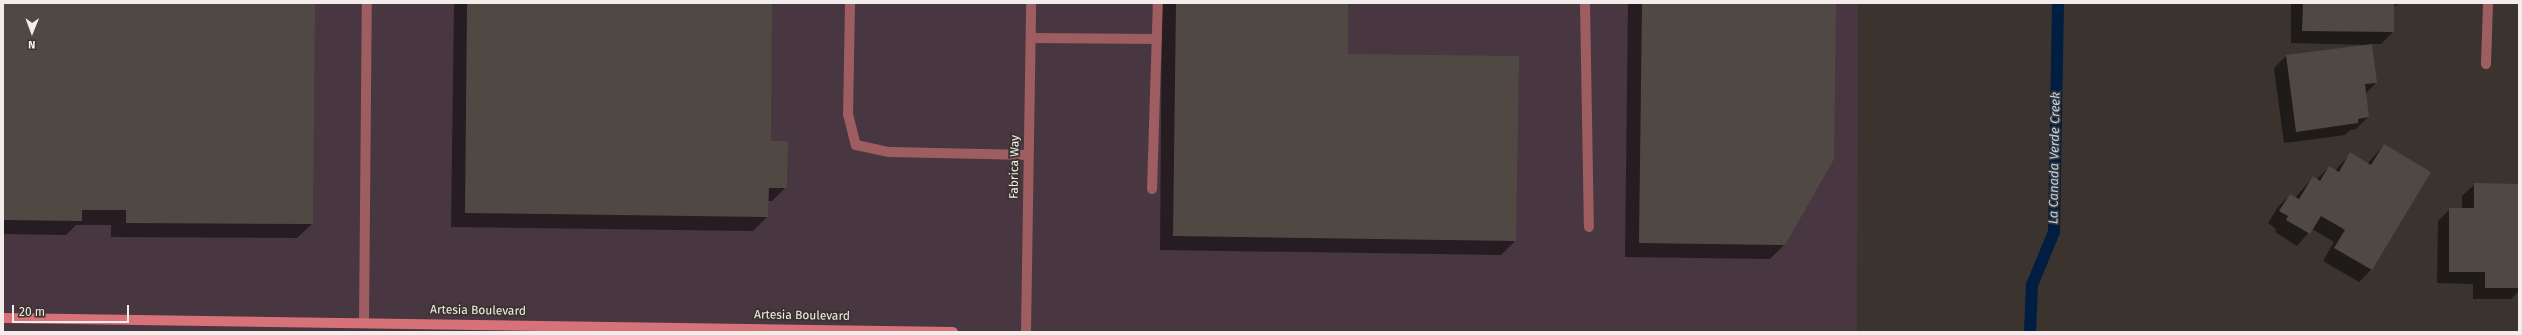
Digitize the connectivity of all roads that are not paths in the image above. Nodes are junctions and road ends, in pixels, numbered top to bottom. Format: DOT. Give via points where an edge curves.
graph roads {
  1 [pos="366,3"];
  2 [pos="850,3"];
  3 [pos="1031,3"];
  4 [pos="1158,3"];
  5 [pos="1585,3"];
  6 [pos="2488,3"];
  7 [pos="1031,38"];
  8 [pos="1157,39"];
  9 [pos="2486,64"];
  10 [pos="1028,155"];
  11 [pos="1152,189"];
  12 [pos="1589,227"];
  13 [pos="3,318"];
  14 [pos="364,323"];
  15 [pos="953,332"];
  16 [pos="1026,332"];
  1 -- 14 [label="street"];
  2 -- 10 [label="street" via="848,114 856,145 890,152"];
  3 -- 7 [label="street, Fabrica Way"];
  4 -- 8 [label="street"];
  5 -- 12 [label="street"];
  6 -- 9 [label="street"];
  7 -- 8 [label="street"];
  7 -- 10 [label="street, Fabrica Way"];
  8 -- 11 [label="street"];
  10 -- 16 [label="street, Fabrica Way"];
  13 -- 14 [label="main road, Artesia Boulevard"];
  14 -- 15 [label="main road, Artesia Boulevard"];
}
